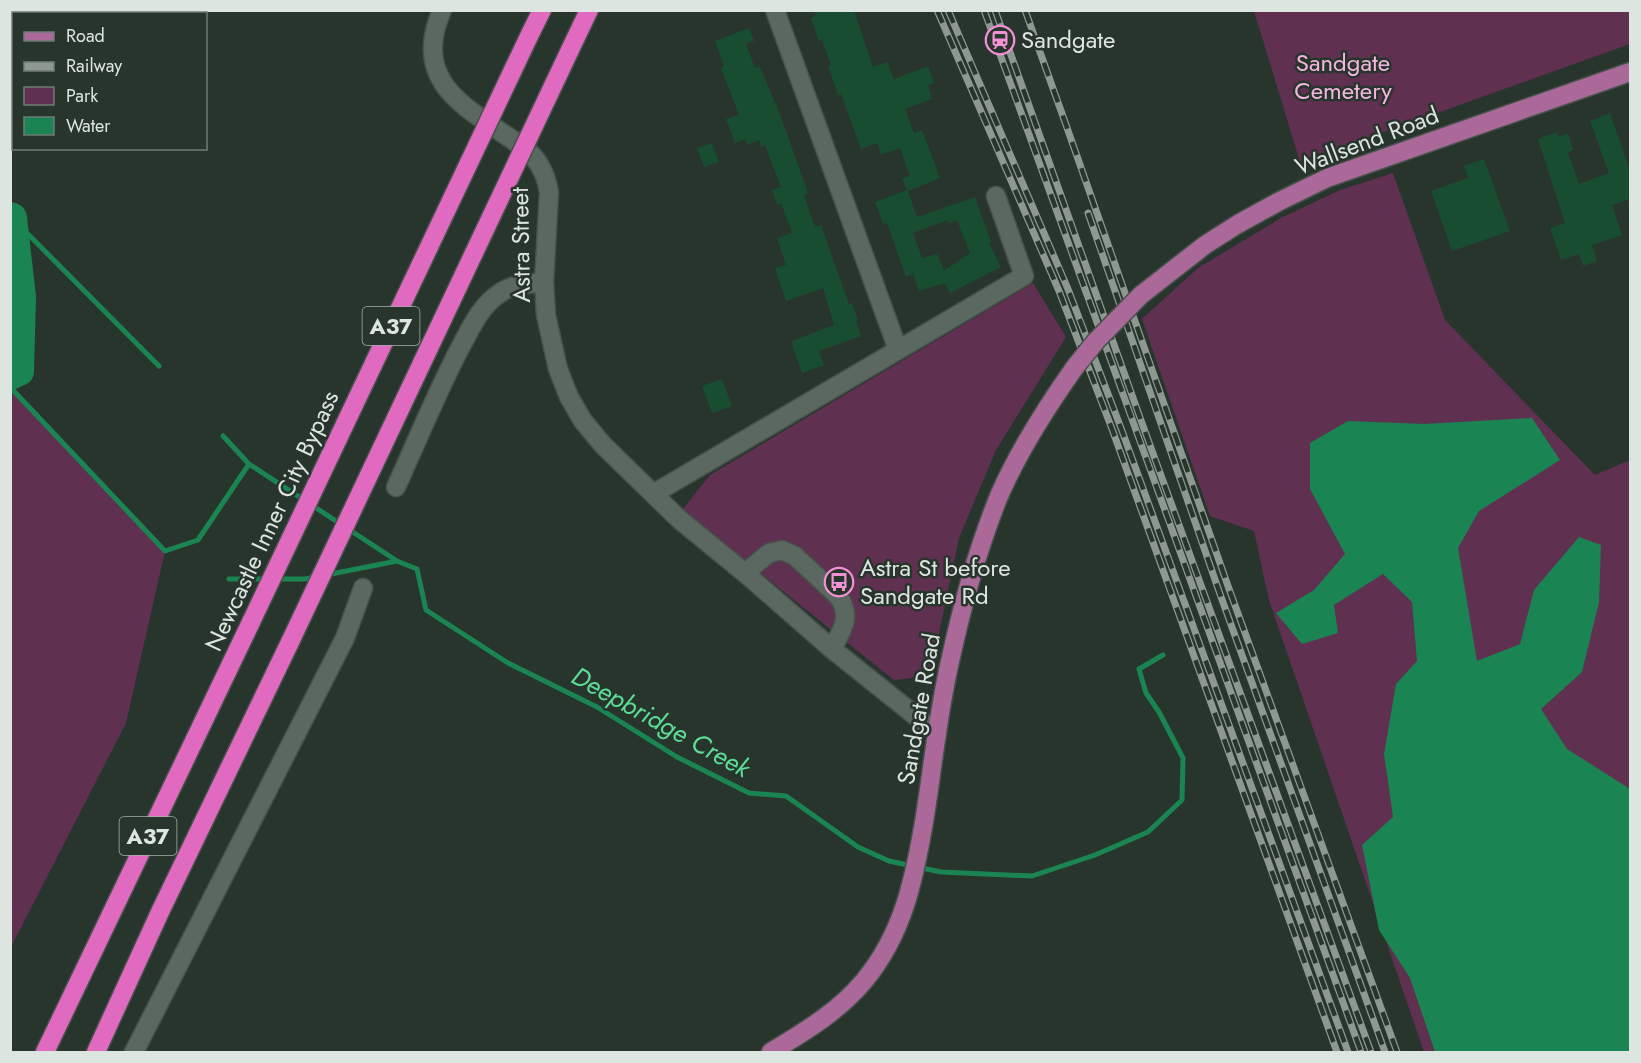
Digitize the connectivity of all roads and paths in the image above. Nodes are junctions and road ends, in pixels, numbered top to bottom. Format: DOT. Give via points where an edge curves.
graph roads {
  1 [pos="442,10"];
  2 [pos="542,10"];
  3 [pos="589,10"];
  4 [pos="775,10"];
  5 [pos="1630,72"];
  6 [pos="996,196"];
  7 [pos="544,282"];
  8 [pos="1141,295"];
  9 [pos="898,350"];
  10 [pos="396,488"];
  11 [pos="653,494"];
  12 [pos="745,573"];
  13 [pos="363,588"];
  14 [pos="832,649"];
  15 [pos="937,733"];
  16 [pos="45,1053"];
  17 [pos="96,1053"];
  18 [pos="134,1053"];
  19 [pos="771,1053"];
  1 -- 7 [label="street, Astra Street" via="432,51 444,86 462,105 529,153 543,171 549,192"];
  2 -- 16 [label="highway, Newcastle Inner City Bypass / A37, bridge"];
  3 -- 17 [label="highway, A37, bridge"];
  4 -- 9 [label="street"];
  5 -- 8 [label="main road, Wallsend Road" via="1327,178 1238,224"];
  6 -- 9 [label="street" via="1024,276"];
  7 -- 10 [label="street" via="510,287 483,308 446,376"];
  7 -- 11 [label="street, Astra Street" via="552,344 569,397 596,437"];
  8 -- 15 [label="main road, Sandgate Road, bridge" via="1075,367 1044,411 1000,495 973,570 950,658"];
  9 -- 11 [label="street"];
  11 -- 12 [label="street, Astra Street"];
  12 -- 14 [label="street, Astra Street"];
  12 -- 14 [label="street" via="775,550 795,556 843,604 844,626"];
  13 -- 18 [label="street" via="345,638"];
  14 -- 15 [label="street, Astra Street"];
  15 -- 19 [label="main road, Sandgate Road" via="912,884 894,935 844,1002"];
}
